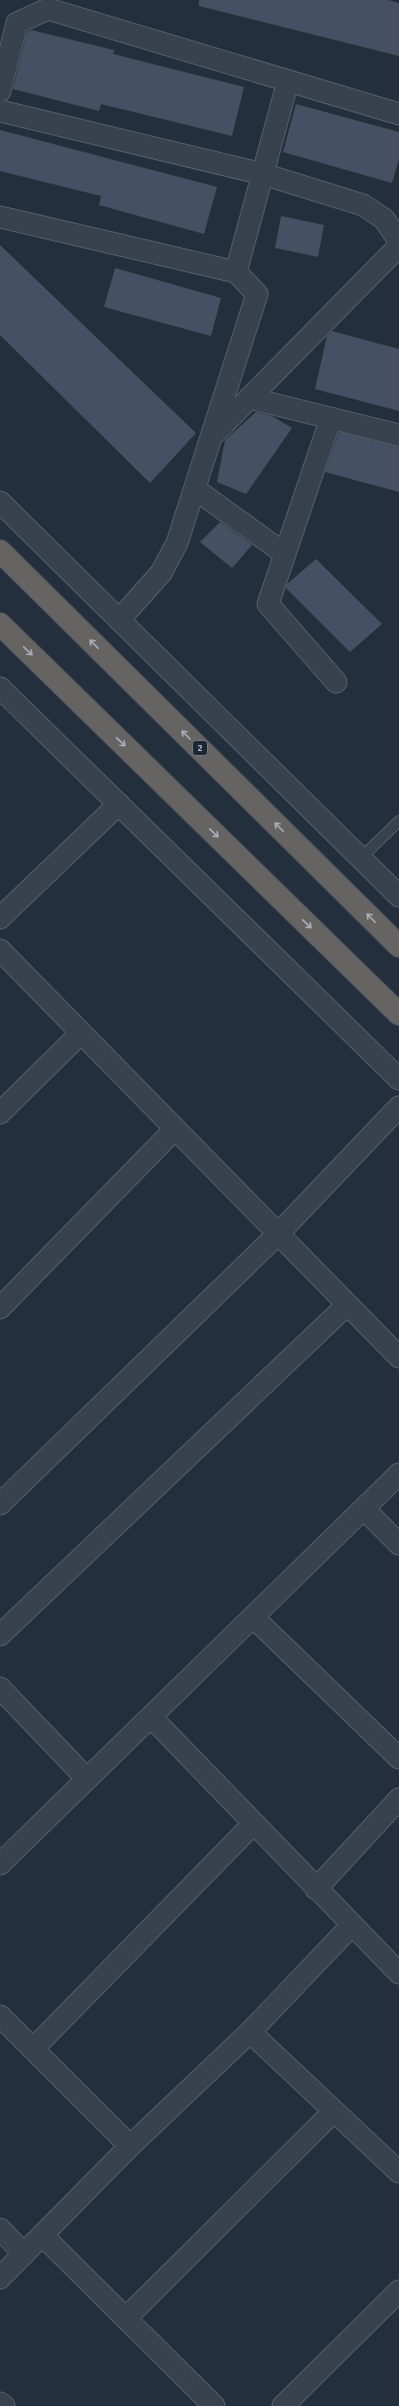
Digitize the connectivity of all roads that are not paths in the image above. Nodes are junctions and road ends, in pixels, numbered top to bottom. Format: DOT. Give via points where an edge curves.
graph roads {
  1 [pos="288,81"];
  2 [pos="0,92"];
  3 [pos="0,111"];
  4 [pos="399,114"];
  5 [pos="262,174"];
  6 [pos="0,216"];
  7 [pos="399,241"];
  8 [pos="399,246"];
  9 [pos="389,268"];
  10 [pos="236,272"];
  11 [pos="250,398"];
  12 [pos="331,418"];
  13 [pos="213,435"];
  14 [pos="399,435"];
  15 [pos="195,489"];
  16 [pos="0,502"];
  17 [pos="0,551"];
  18 [pos="285,554"];
  19 [pos="118,620"];
  20 [pos="0,624"];
  21 [pos="336,682"];
  22 [pos="0,688"];
  23 [pos="119,804"];
  24 [pos="399,821"];
  25 [pos="361,858"];
  26 [pos="397,889"];
  27 [pos="0,918"];
  28 [pos="399,946"];
  29 [pos="0,950"];
  30 [pos="399,1014"];
  31 [pos="81,1033"];
  32 [pos="399,1079"];
  33 [pos="399,1107"];
  34 [pos="0,1113"];
  35 [pos="176,1129"];
  36 [pos="278,1234"];
  37 [pos="347,1305"];
  38 [pos="0,1308"];
  39 [pos="399,1357"];
  40 [pos="399,1474"];
  41 [pos="2,1498"];
  42 [pos="364,1509"];
  43 [pos="399,1544"];
  44 [pos="254,1618"];
  45 [pos="0,1636"];
  46 [pos="0,1688"];
  47 [pos="151,1717"];
  48 [pos="399,1758"];
  49 [pos="86,1778"];
  50 [pos="399,1799"];
  51 [pos="253,1824"];
  52 [pos="0,1864"];
  53 [pos="316,1889"];
  54 [pos="352,1924"];
  55 [pos="399,1973"];
  56 [pos="0,2016"];
  57 [pos="250,2032"];
  58 [pos="33,2049"];
  59 [pos="334,2111"];
  60 [pos="130,2146"];
  61 [pos="399,2172"];
  62 [pos="0,2229"];
  63 [pos="42,2235"];
  64 [pos="24,2254"];
  65 [pos="0,2278"];
  66 [pos="399,2291"];
  67 [pos="126,2318"];
  68 [pos="0,2402"];
  69 [pos="4,2406"];
  70 [pos="214,2406"];
  71 [pos="283,2406"];
  1 -- 2 [label="street" via="48,9 17,23"];
  1 -- 4 [label="street"];
  1 -- 5 [label="street"];
  3 -- 5 [label="street"];
  5 -- 7 [label="street" via="363,205 384,220"];
  5 -- 10 [label="street"];
  6 -- 10 [label="street"];
  8 -- 9 [label="street"];
  9 -- 11 [label="street"];
  10 -- 13 [label="street" via="257,294"];
  11 -- 12 [label="street"];
  11 -- 13 [label="street"];
  12 -- 14 [label="street"];
  12 -- 18 [label="street"];
  13 -- 15 [label="street"];
  15 -- 18 [label="street"];
  15 -- 19 [label="street" via="177,543 167,563"];
  16 -- 19 [label="street"];
  28 -- 17 [label="highway, 2, one-way"];
  18 -- 21 [label="street" via="268,604"];
  19 -- 25 [label="street"];
  20 -- 30 [label="highway, one-way"];
  22 -- 23 [label="street"];
  23 -- 27 [label="street"];
  23 -- 32 [label="street"];
  24 -- 25 [label="lane"];
  25 -- 26 [label="street"];
  29 -- 31 [label="street"];
  31 -- 34 [label="street"];
  31 -- 35 [label="street"];
  33 -- 36 [label="street"];
  35 -- 36 [label="street"];
  35 -- 38 [label="street"];
  36 -- 37 [label="street"];
  36 -- 41 [label="street"];
  37 -- 39 [label="street"];
  37 -- 45 [label="street"];
  40 -- 42 [label="street"];
  42 -- 43 [label="street"];
  42 -- 44 [label="street"];
  44 -- 47 [label="street"];
  44 -- 48 [label="street"];
  46 -- 49 [label="street"];
  47 -- 49 [label="street"];
  47 -- 51 [label="street"];
  49 -- 52 [label="street"];
  50 -- 53 [label="street"];
  51 -- 53 [label="street"];
  51 -- 58 [label="street"];
  53 -- 54 [label="street"];
  54 -- 55 [label="street"];
  54 -- 57 [label="street"];
  56 -- 58 [label="street"];
  57 -- 59 [label="street"];
  57 -- 60 [label="street"];
  58 -- 60 [label="street"];
  59 -- 61 [label="street"];
  59 -- 67 [label="street"];
  60 -- 63 [label="street"];
  62 -- 64 [label="street"];
  63 -- 64 [label="street"];
  63 -- 67 [label="street"];
  64 -- 65 [label="street"];
  66 -- 71 [label="street"];
  67 -- 70 [label="street"];
  68 -- 69 [label="street"];
}
